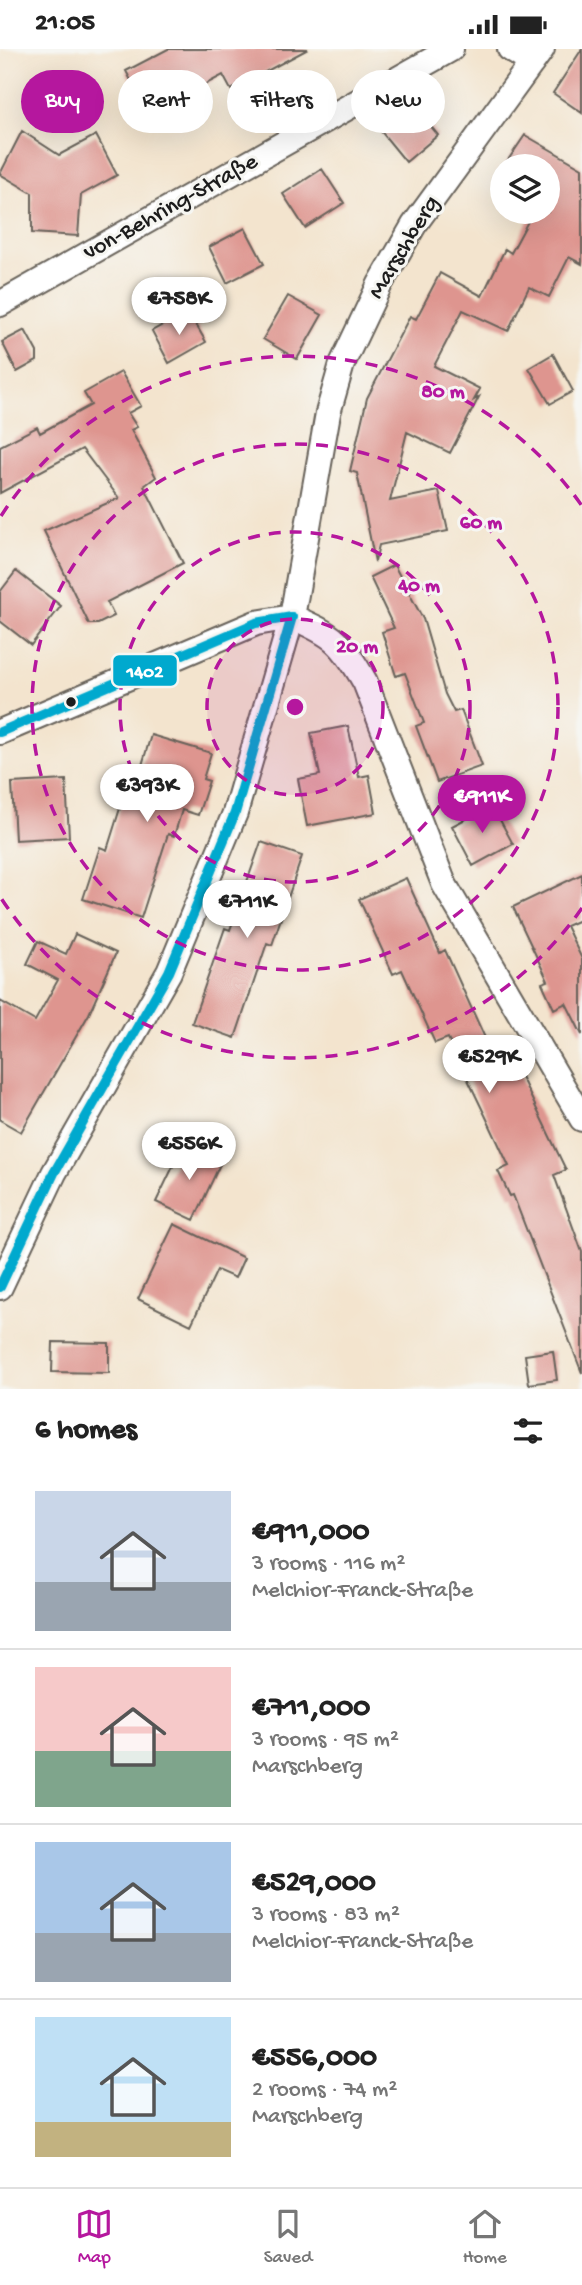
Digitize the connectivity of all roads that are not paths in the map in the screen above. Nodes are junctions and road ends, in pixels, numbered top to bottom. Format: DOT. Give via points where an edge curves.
graph roads {
  1 [pos="451,49"];
  2 [pos="510,49"];
  3 [pos="537,56"];
  4 [pos="0,304"];
  5 [pos="292,617"];
  6 [pos="0,732"];
  7 [pos="582,1119"];
  8 [pos="0,1287"];
  1 -- 4 [label="street, von-Behring-Straße"];
  2 -- 3 [label="street"];
  3 -- 5 [label="street, Marschberg" via="414,226 342,364 328,412"];
  5 -- 6 [label="street" via="256,624"];
  5 -- 7 [label="street" via="327,632 347,651 365,682 444,884"];
  5 -- 8 [label="street, Marschberg" via="235,813 188,930 169,972 54,1174"];
}
